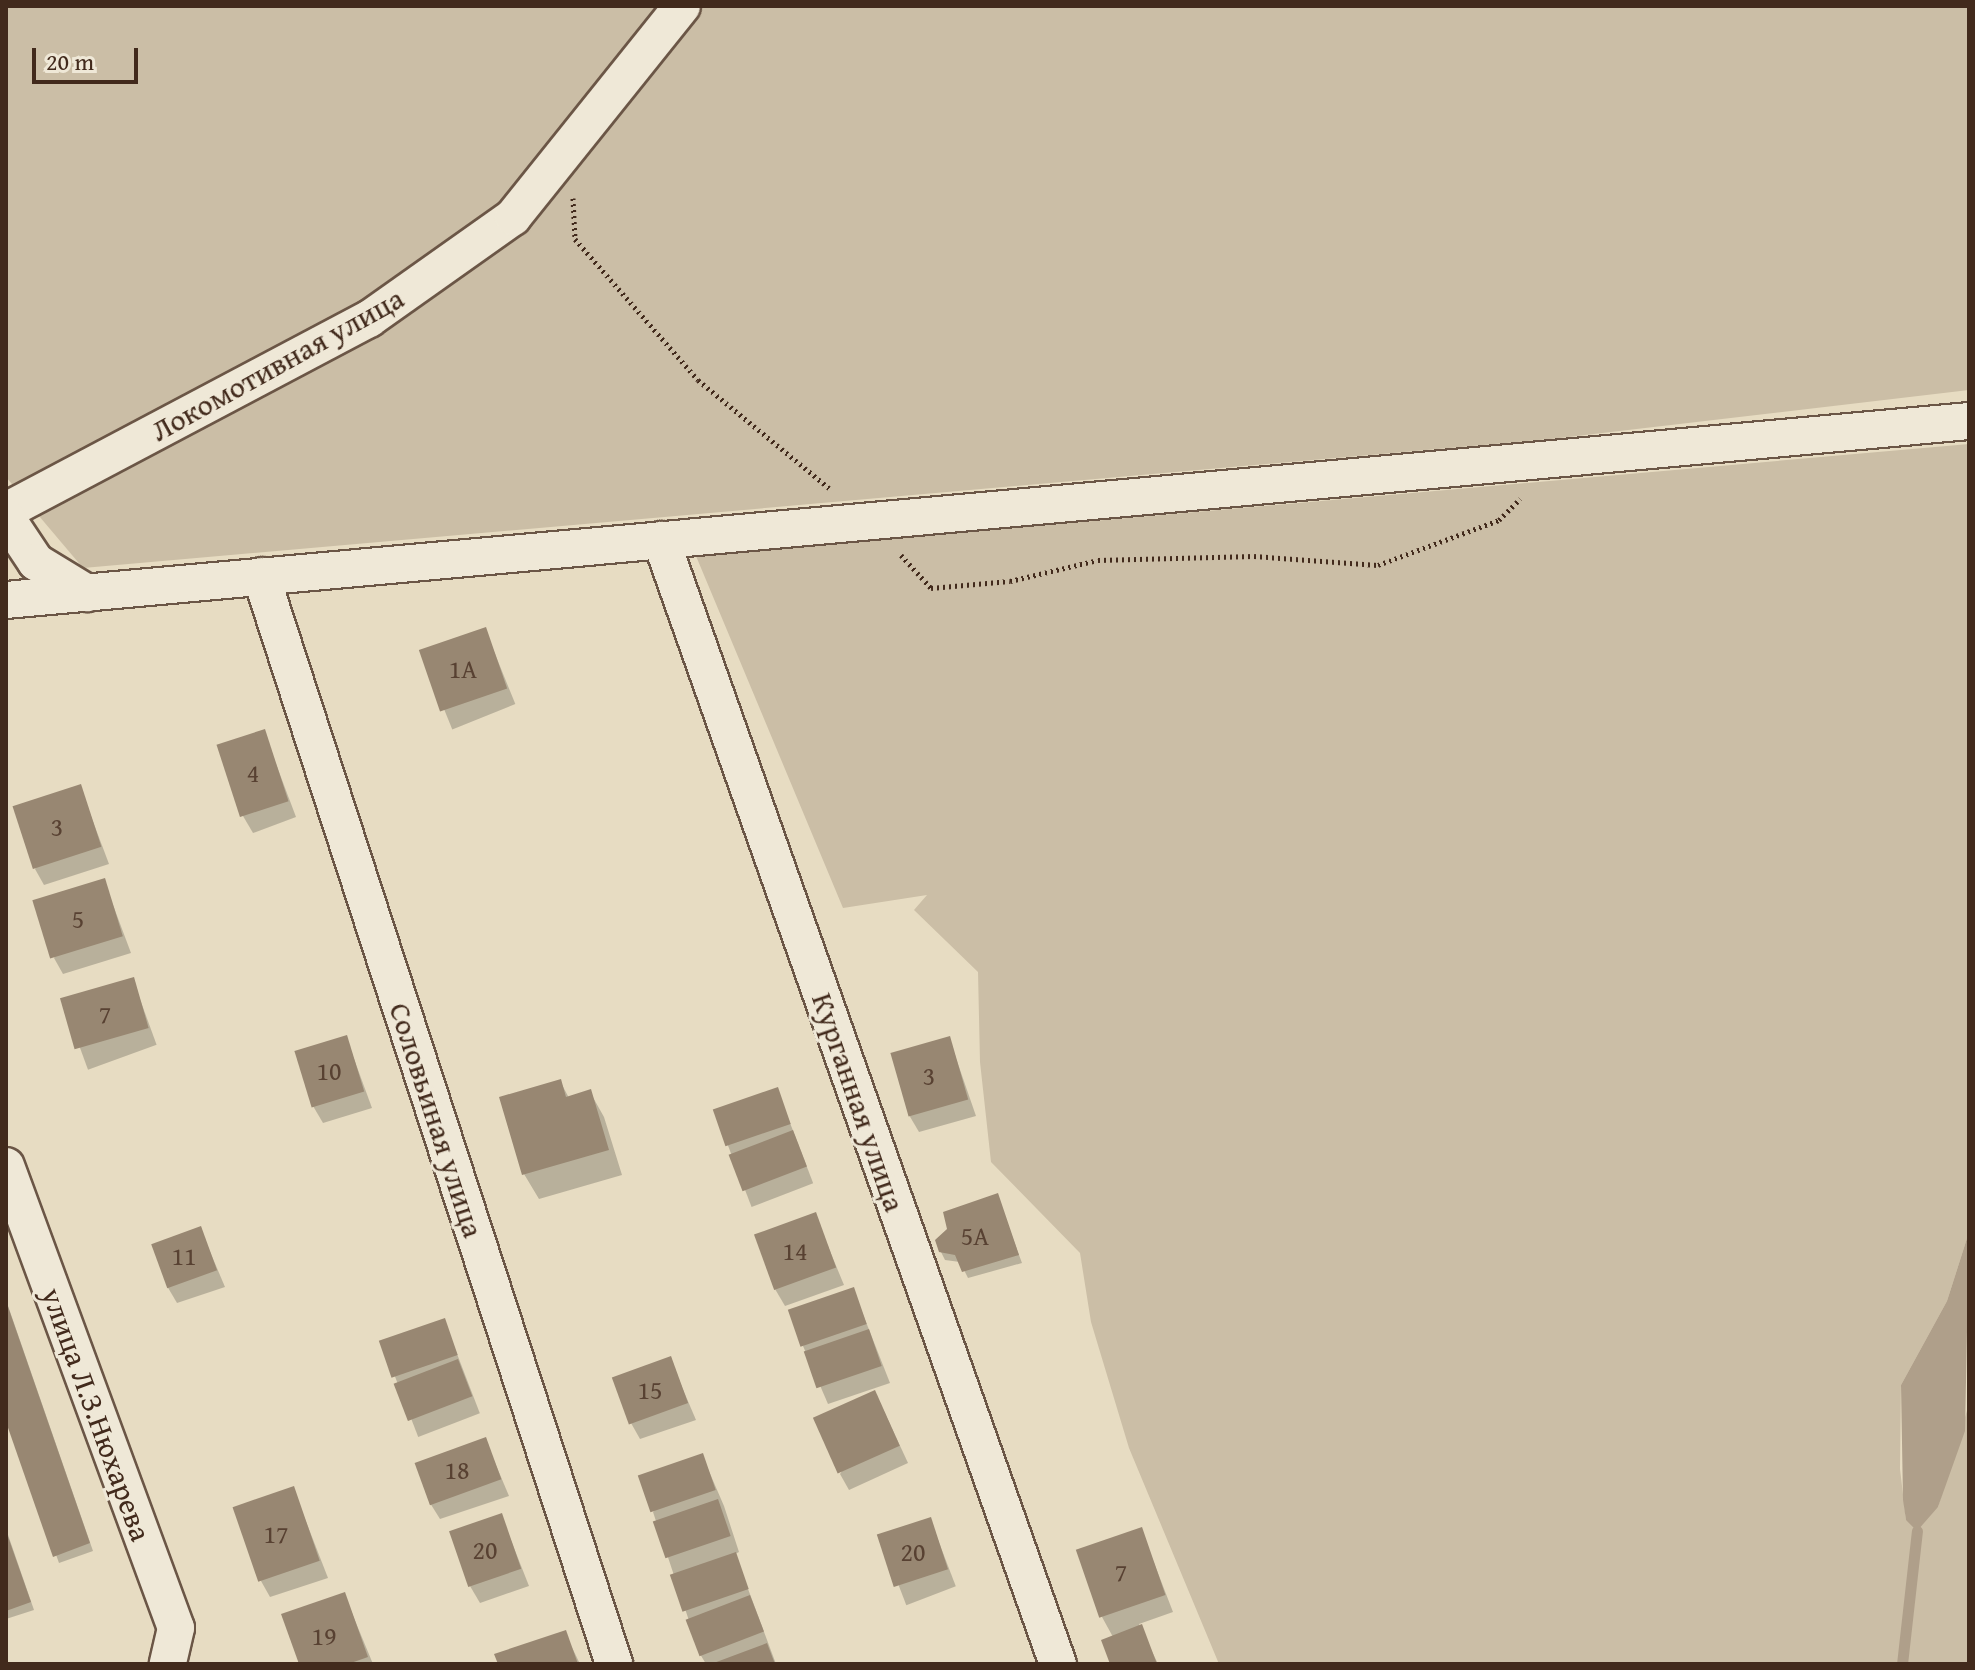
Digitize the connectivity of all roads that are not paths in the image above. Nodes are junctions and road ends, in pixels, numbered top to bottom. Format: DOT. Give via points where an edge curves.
graph roads {
  1 [pos="682,6"];
  2 [pos="1969,421"];
  3 [pos="6,514"];
  4 [pos="661,540"];
  5 [pos="261,576"];
  6 [pos="87,593"];
  7 [pos="6,600"];
  8 [pos="6,1166"];
  9 [pos="168,1664"];
  10 [pos="614,1664"];
  11 [pos="1058,1664"];
  1 -- 3 [label="street, Локомотивная улица" via="513,217 369,319"];
  2 -- 4 [label="street"];
  3 -- 6 [label="street" via="36,562"];
  4 -- 5 [label="street"];
  4 -- 11 [label="street, Курганная улица"];
  5 -- 6 [label="street"];
  5 -- 10 [label="street, Соловьиная улица"];
  6 -- 7 [label="street"];
  8 -- 9 [label="street, улица Л.З.Нюхарева" via="176,1628"];
}
